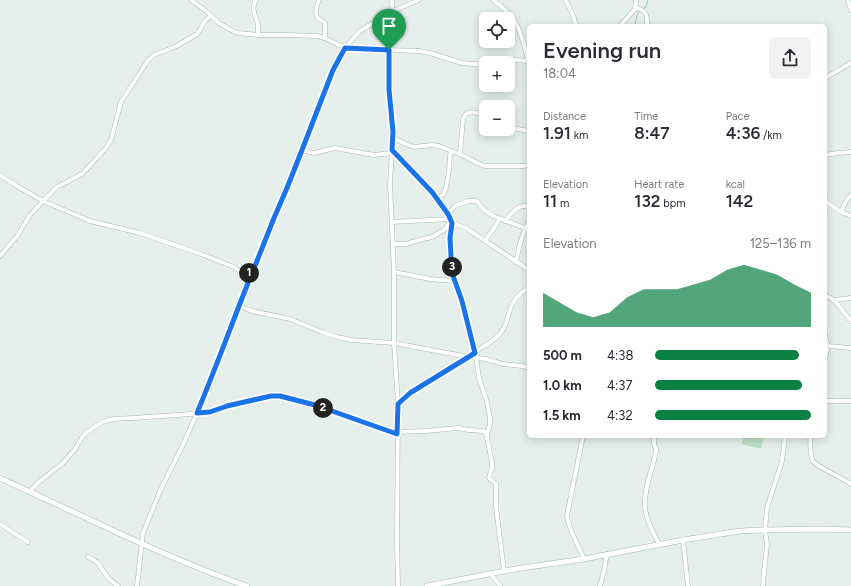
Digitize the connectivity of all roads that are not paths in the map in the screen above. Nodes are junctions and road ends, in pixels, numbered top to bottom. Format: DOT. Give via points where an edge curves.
graph roads {
  1 [pos="192,0"];
  2 [pos="256,0"];
  3 [pos="319,0"];
  4 [pos="392,0"];
  5 [pos="419,0"];
  6 [pos="493,0"];
  7 [pos="565,0"];
  8 [pos="636,0"];
  9 [pos="848,0"];
  10 [pos="636,7"];
  11 [pos="851,10"];
  12 [pos="393,11"];
  13 [pos="211,16"];
  14 [pos="576,24"];
  15 [pos="622,24"];
  16 [pos="647,24"];
  17 [pos="258,35"];
  18 [pos="325,38"];
  19 [pos="345,48"];
  20 [pos="389,50"];
  21 [pos="527,54"];
  22 [pos="515,60"];
  23 [pos="527,61"];
  24 [pos="851,63"];
  25 [pos="479,65"];
  26 [pos="827,77"];
  27 [pos="479,113"];
  28 [pos="515,129"];
  29 [pos="527,131"];
  30 [pos="393,138"];
  31 [pos="302,150"];
  32 [pos="392,151"];
  33 [pos="452,151"];
  34 [pos="851,152"];
  35 [pos="460,154"];
  36 [pos="827,155"];
  37 [pos="527,166"];
  38 [pos="0,175"];
  39 [pos="851,195"];
  40 [pos="436,198"];
  41 [pos="43,201"];
  42 [pos="827,203"];
  43 [pos="527,206"];
  44 [pos="841,212"];
  45 [pos="851,216"];
  46 [pos="450,219"];
  47 [pos="503,220"];
  48 [pos="392,222"];
  49 [pos="527,226"];
  50 [pos="525,229"];
  51 [pos="485,241"];
  52 [pos="393,244"];
  53 [pos="0,256"];
  54 [pos="516,262"];
  55 [pos="527,269"];
  56 [pos="253,271"];
  57 [pos="242,272"];
  58 [pos="394,272"];
  59 [pos="454,281"];
  60 [pos="248,283"];
  61 [pos="527,289"];
  62 [pos="827,296"];
  63 [pos="851,298"];
  64 [pos="834,300"];
  65 [pos="239,306"];
  66 [pos="851,321"];
  67 [pos="827,342"];
  68 [pos="394,343"];
  69 [pos="828,346"];
  70 [pos="851,348"];
  71 [pos="827,350"];
  72 [pos="476,355"];
  73 [pos="469,357"];
  74 [pos="527,368"];
  75 [pos="827,401"];
  76 [pos="851,401"];
  77 [pos="398,404"];
  78 [pos="197,413"];
  79 [pos="397,433"];
  80 [pos="487,435"];
  81 [pos="583,438"];
  82 [pos="654,438"];
  83 [pos="785,438"];
  84 [pos="810,438"];
  85 [pos="0,478"];
  86 [pos="851,484"];
  87 [pos="29,492"];
  88 [pos="0,524"];
  89 [pos="765,530"];
  90 [pos="851,530"];
  91 [pos="683,540"];
  92 [pos="28,542"];
  93 [pos="142,544"];
  94 [pos="659,544"];
  95 [pos="606,554"];
  96 [pos="88,557"];
  97 [pos="584,558"];
  98 [pos="504,571"];
  99 [pos="491,574"];
  100 [pos="118,586"];
  101 [pos="137,586"];
  102 [pos="247,586"];
  103 [pos="398,586"];
  104 [pos="427,586"];
  105 [pos="500,586"];
  106 [pos="600,586"];
  107 [pos="688,586"];
  108 [pos="763,586"];
  1 -- 13 [label="street"];
  2 -- 17 [label="street" via="253,7"];
  3 -- 18 [label="street" via="316,10 319,19 325,23"];
  4 -- 12 [label="street"];
  5 -- 12 [label="street"];
  6 -- 21 [label="street" via="512,18 522,35"];
  7 -- 14 [label="street"];
  8 -- 10 [label="street"];
  9 -- 11 [label="street"];
  10 -- 15 [label="street"];
  10 -- 16 [label="street" via="646,13"];
  12 -- 19 [label="street" via="360,31"];
  12 -- 20 [label="street"];
  13 -- 17 [label="street" via="234,32"];
  13 -- 41 [label="street" via="197,34 177,46 154,55 147,62 121,102 112,140 82,174 56,187"];
  17 -- 18 [label="street" via="305,35"];
  18 -- 19 [label="street"];
  19 -- 20 [label="street"];
  19 -- 31 [label="street" via="333,70"];
  20 -- 25 [label="street" via="423,51 462,63"];
  20 -- 30 [label="street" via="388,82"];
  22 -- 23 [label="street"];
  24 -- 26 [label="street"];
  27 -- 35 [label="street" via="465,114"];
  28 -- 29 [label="street"];
  30 -- 32 [label="street"];
  30 -- 33 [label="street" via="410,146 435,145"];
  31 -- 32 [label="street" via="314,153 335,148 374,155"];
  31 -- 56 [label="street"];
  32 -- 40 [label="street"];
  32 -- 48 [label="street"];
  33 -- 35 [label="street"];
  33 -- 40 [label="street" via="445,192"];
  34 -- 36 [label="street"];
  35 -- 37 [label="street" via="485,166"];
  38 -- 41 [label="street"];
  39 -- 44 [label="street"];
  40 -- 46 [label="street"];
  41 -- 53 [label="street"];
  41 -- 57 [label="street" via="90,221 201,254"];
  42 -- 44 [label="street"];
  43 -- 47 [label="street" via="516,208"];
  44 -- 45 [label="street"];
  46 -- 47 [label="street" via="454,207 472,200 478,202 493,216"];
  46 -- 48 [label="street"];
  46 -- 51 [label="street"];
  46 -- 52 [label="street" via="444,230 432,237 406,244"];
  46 -- 59 [label="street"];
  47 -- 50 [label="street"];
  47 -- 51 [label="street"];
  48 -- 52 [label="street"];
  49 -- 50 [label="street"];
  50 -- 54 [label="street"];
  51 -- 54 [label="street"];
  52 -- 58 [label="street"];
  54 -- 55 [label="street"];
  56 -- 57 [label="street"];
  56 -- 60 [label="street"];
  57 -- 60 [label="street"];
  58 -- 59 [label="street"];
  58 -- 68 [label="street"];
  59 -- 72 [label="street"];
  60 -- 65 [label="street"];
  61 -- 72 [label="street" via="513,302 506,325 500,334"];
  62 -- 64 [label="street"];
  63 -- 64 [label="street"];
  64 -- 66 [label="street"];
  65 -- 68 [label="street" via="290,319 353,341"];
  65 -- 78 [label="street"];
  67 -- 69 [label="street"];
  68 -- 73 [label="street"];
  68 -- 77 [label="street"];
  69 -- 70 [label="street"];
  69 -- 71 [label="street"];
  72 -- 73 [label="street"];
  72 -- 74 [label="street"];
  72 -- 80 [label="street" via="479,378 490,418"];
  73 -- 77 [label="street" via="410,393"];
  75 -- 76 [label="street"];
  77 -- 79 [label="street"];
  78 -- 79 [label="street" via="280,396"];
  78 -- 87 [label="street" via="102,422 85,434 68,458"];
  78 -- 93 [label="street" via="160,491 143,533"];
  79 -- 80 [label="street" via="458,428 485,432"];
  79 -- 103 [label="street"];
  80 -- 98 [label="street" via="492,462 489,477 496,484 496,507"];
  81 -- 97 [label="street" via="567,520"];
  82 -- 94 [label="street" via="656,452 645,507 648,523"];
  83 -- 89 [label="street" via="782,461 767,508"];
  84 -- 86 [label="street" via="814,463"];
  85 -- 87 [label="street"];
  87 -- 93 [label="street"];
  88 -- 92 [label="street"];
  89 -- 90 [label="street"];
  89 -- 91 [label="street" via="740,531"];
  89 -- 108 [label="street" via="767,545"];
  91 -- 94 [label="street"];
  91 -- 107 [label="street"];
  93 -- 101 [label="street"];
  93 -- 102 [label="street" via="219,577"];
  94 -- 95 [label="street"];
  95 -- 97 [label="street"];
  95 -- 106 [label="street"];
  96 -- 100 [label="street" via="97,562 108,578"];
  97 -- 98 [label="street"];
  98 -- 99 [label="street"];
  99 -- 104 [label="street"];
  99 -- 105 [label="street"];
}
